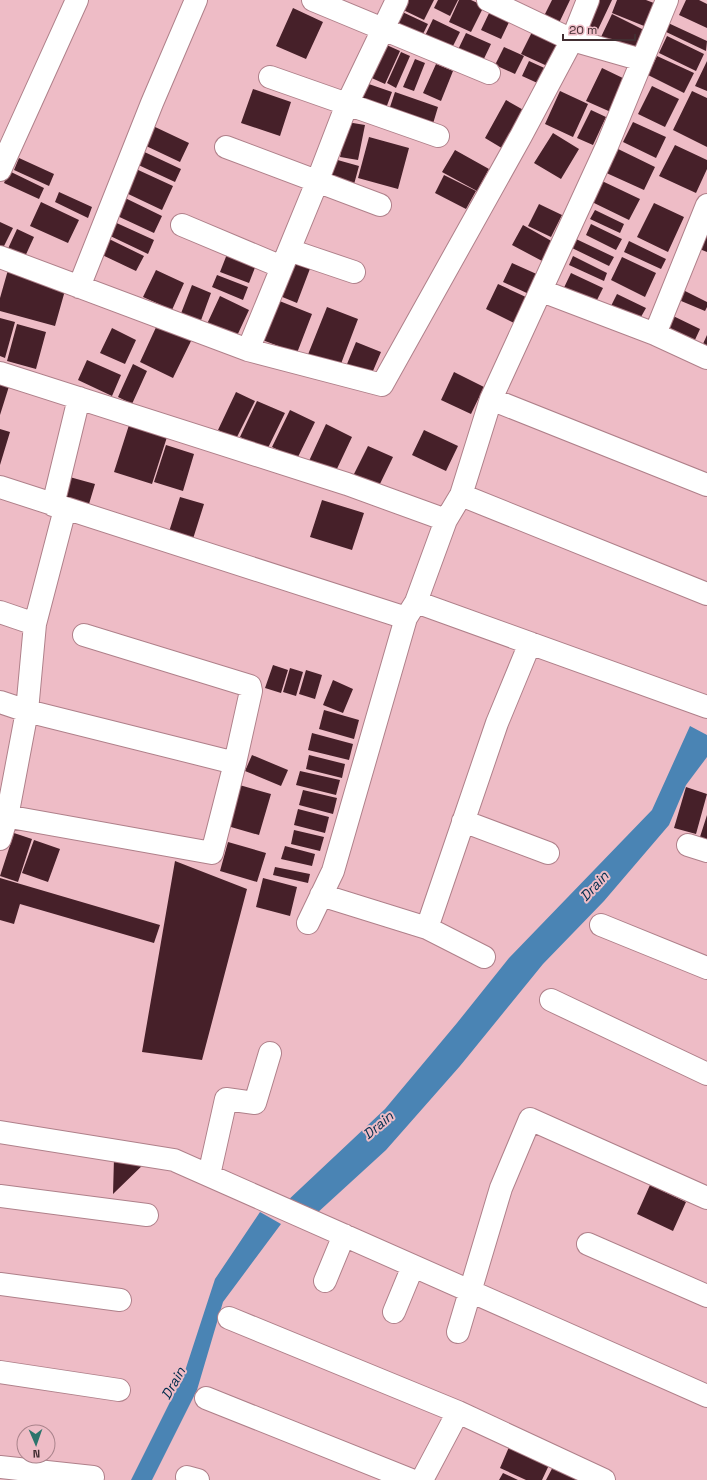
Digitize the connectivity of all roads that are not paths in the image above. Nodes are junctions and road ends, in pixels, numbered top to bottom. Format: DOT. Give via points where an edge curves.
graph roads {
  1 [pos="77,0"];
  2 [pos="196,0"];
  3 [pos="313,0"];
  4 [pos="397,0"];
  5 [pos="488,0"];
  6 [pos="588,0"];
  7 [pos="667,0"];
  8 [pos="384,29"];
  9 [pos="572,40"];
  10 [pos="642,60"];
  11 [pos="489,73"];
  12 [pos="270,77"];
  13 [pos="347,104"];
  14 [pos="438,136"];
  15 [pos="226,147"];
  16 [pos="0,170"];
  17 [pos="317,182"];
  18 [pos="380,205"];
  19 [pos="707,205"];
  20 [pos="182,225"];
  21 [pos="0,257"];
  22 [pos="285,259"];
  23 [pos="354,272"];
  24 [pos="79,287"];
  25 [pos="542,291"];
  26 [pos="655,334"];
  27 [pos="248,350"];
  28 [pos="707,358"];
  29 [pos="0,373"];
  30 [pos="79,398"];
  31 [pos="492,399"];
  32 [pos="707,485"];
  33 [pos="0,487"];
  34 [pos="461,495"];
  35 [pos="59,507"];
  36 [pos="446,520"];
  37 [pos="707,594"];
  38 [pos="411,610"];
  39 [pos="0,612"];
  40 [pos="35,624"];
  41 [pos="84,635"];
  42 [pos="530,643"];
  43 [pos="0,702"];
  44 [pos="702,705"];
  45 [pos="27,711"];
  46 [pos="235,763"];
  47 [pos="4,816"];
  48 [pos="463,821"];
  49 [pos="0,839"];
  50 [pos="548,853"];
  51 [pos="320,895"];
  52 [pos="308,923"];
  53 [pos="601,925"];
  54 [pos="427,928"];
  55 [pos="484,957"];
  56 [pos="707,968"];
  57 [pos="551,1000"];
  58 [pos="270,1053"];
  59 [pos="707,1074"];
  60 [pos="0,1132"];
  61 [pos="209,1175"];
  62 [pos="0,1196"];
  63 [pos="707,1198"];
  64 [pos="147,1215"];
  65 [pos="344,1235"];
  66 [pos="588,1244"];
  67 [pos="413,1266"];
  68 [pos="325,1281"];
  69 [pos="0,1284"];
  70 [pos="470,1290"];
  71 [pos="707,1296"];
  72 [pos="120,1300"];
  73 [pos="394,1312"];
  74 [pos="229,1318"];
  75 [pos="458,1332"];
  76 [pos="0,1372"];
  77 [pos="119,1390"];
  78 [pos="707,1396"];
  79 [pos="206,1398"];
  80 [pos="458,1412"];
  81 [pos="0,1467"];
  82 [pos="92,1477"];
  83 [pos="411,1480"];
  84 [pos="422,1480"];
  85 [pos="604,1480"];
  1 -- 16 [label="street"];
  2 -- 24 [label="street"];
  3 -- 8 [label="street"];
  4 -- 8 [label="street"];
  5 -- 9 [label="street"];
  6 -- 9 [label="street"];
  7 -- 10 [label="street"];
  8 -- 11 [label="street"];
  8 -- 13 [label="street"];
  9 -- 10 [label="street"];
  9 -- 27 [label="street" via="382,385"];
  10 -- 25 [label="street" via="607,146"];
  12 -- 13 [label="street"];
  13 -- 14 [label="street"];
  13 -- 17 [label="street"];
  15 -- 17 [label="street"];
  17 -- 18 [label="street"];
  17 -- 22 [label="street"];
  19 -- 26 [label="street"];
  20 -- 22 [label="street"];
  21 -- 24 [label="street"];
  22 -- 23 [label="street"];
  22 -- 27 [label="street"];
  24 -- 27 [label="street"];
  25 -- 26 [label="street"];
  25 -- 31 [label="street"];
  26 -- 28 [label="street"];
  29 -- 30 [label="street"];
  30 -- 35 [label="street"];
  30 -- 36 [label="street" via="347,484"];
  31 -- 32 [label="street"];
  31 -- 34 [label="street"];
  33 -- 35 [label="street"];
  34 -- 36 [label="street"];
  34 -- 37 [label="street"];
  35 -- 38 [label="street"];
  35 -- 40 [label="street"];
  36 -- 38 [label="street"];
  38 -- 42 [label="street"];
  38 -- 51 [label="street" via="332,871"];
  39 -- 40 [label="street"];
  40 -- 45 [label="street"];
  41 -- 46 [label="street" via="250,686"];
  42 -- 44 [label="street"];
  42 -- 48 [label="street" via="497,723"];
  43 -- 45 [label="street"];
  45 -- 46 [label="street"];
  45 -- 47 [label="street"];
  46 -- 47 [label="street" via="212,853"];
  47 -- 49 [label="street"];
  48 -- 50 [label="street"];
  48 -- 54 [label="street"];
  51 -- 52 [label="street"];
  51 -- 54 [label="street"];
  53 -- 56 [label="street"];
  54 -- 55 [label="street"];
  57 -- 59 [label="street"];
  58 -- 61 [label="street" via="255,1103 226,1099"];
  60 -- 61 [label="street" via="174,1160"];
  61 -- 65 [label="street"];
  62 -- 64 [label="street"];
  63 -- 70 [label="street" via="530,1119 501,1188"];
  65 -- 67 [label="street"];
  65 -- 68 [label="street"];
  66 -- 71 [label="street"];
  67 -- 70 [label="street"];
  67 -- 73 [label="street"];
  69 -- 72 [label="street"];
  70 -- 75 [label="street"];
  70 -- 78 [label="street"];
  74 -- 80 [label="street"];
  76 -- 77 [label="street"];
  79 -- 83 [label="street"];
  80 -- 84 [label="street"];
  80 -- 85 [label="street"];
  81 -- 82 [label="street"];
}
